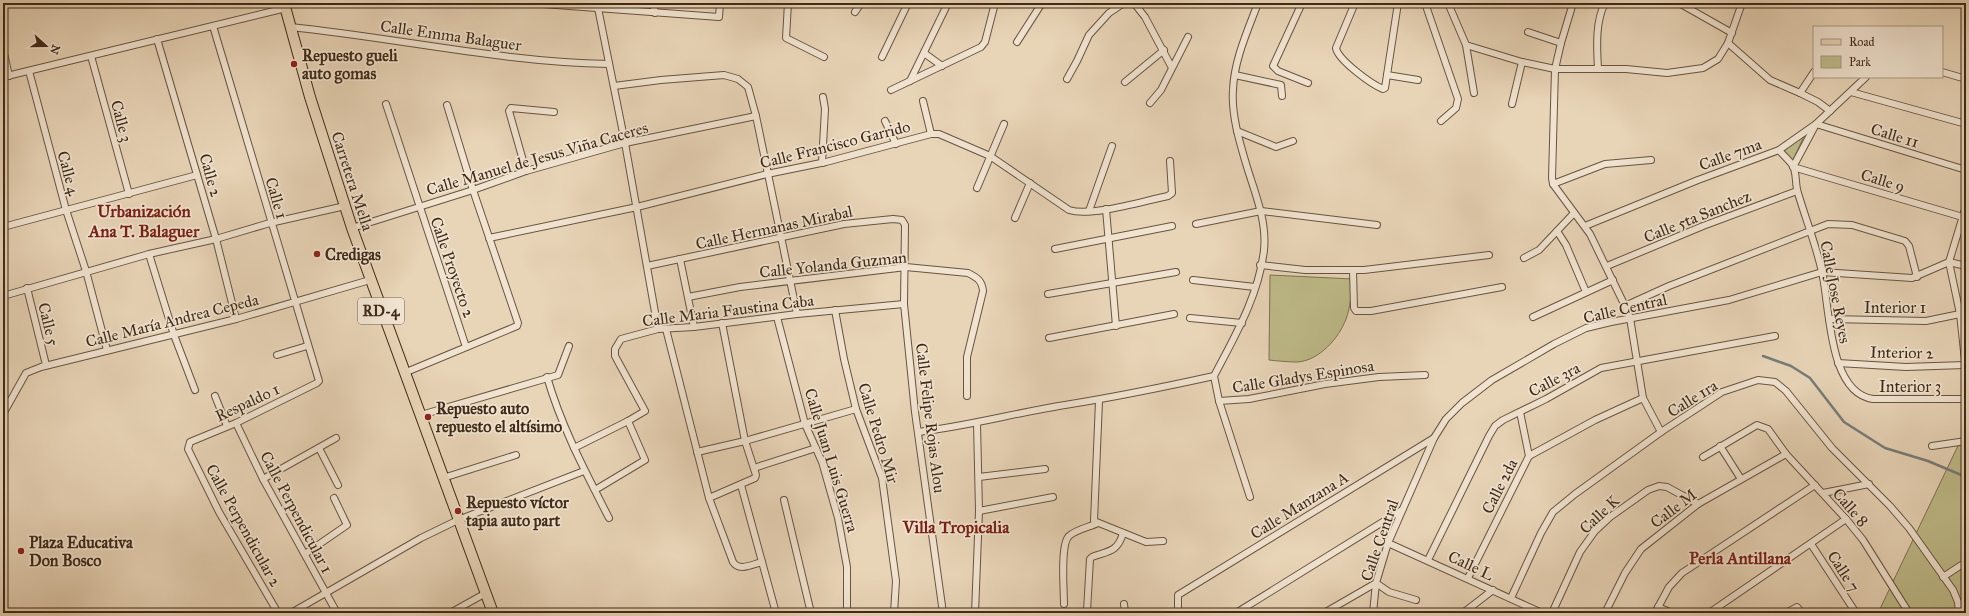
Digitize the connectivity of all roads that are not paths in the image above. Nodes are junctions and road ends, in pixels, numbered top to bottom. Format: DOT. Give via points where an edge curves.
graph roads {
  1 [pos="529,3"];
  2 [pos="653,3"];
  3 [pos="720,3"];
  4 [pos="788,3"];
  5 [pos="861,3"];
  6 [pos="908,3"];
  7 [pos="948,3"];
  8 [pos="995,3"];
  9 [pos="1042,3"];
  10 [pos="1124,3"];
  11 [pos="1134,3"];
  12 [pos="1258,3"];
  13 [pos="1302,3"];
  14 [pos="1355,3"];
  15 [pos="1398,3"];
  16 [pos="1425,3"];
  17 [pos="1448,3"];
  18 [pos="1573,3"];
  19 [pos="1606,3"];
  20 [pos="1679,3"];
  21 [pos="1742,3"];
  22 [pos="537,4"];
  23 [pos="285,5"];
  24 [pos="598,6"];
  25 [pos="855,12"];
  26 [pos="655,13"];
  27 [pos="213,26"];
  28 [pos="291,27"];
  29 [pos="1528,32"];
  30 [pos="1732,34"];
  31 [pos="1188,37"];
  32 [pos="157,39"];
  33 [pos="1017,42"];
  34 [pos="1561,43"];
  35 [pos="1728,43"];
  36 [pos="1466,45"];
  37 [pos="3,49"];
  38 [pos="1164,50"];
  39 [pos="924,53"];
  40 [pos="91,56"];
  41 [pos="824,56"];
  42 [pos="882,57"];
  43 [pos="1522,62"];
  44 [pos="609,64"];
  45 [pos="942,66"];
  46 [pos="1172,66"];
  47 [pos="1555,69"];
  48 [pos="1598,69"];
  49 [pos="29,71"];
  50 [pos="1943,72"];
  51 [pos="1813,74"];
  52 [pos="1235,75"];
  53 [pos="1387,75"];
  54 [pos="6,76"];
  55 [pos="1865,78"];
  56 [pos="1067,79"];
  57 [pos="1966,79"];
  58 [pos="1418,80"];
  59 [pos="910,81"];
  60 [pos="1125,82"];
  61 [pos="1308,83"];
  62 [pos="614,86"];
  63 [pos="891,90"];
  64 [pos="1850,92"];
  65 [pos="1474,93"];
  66 [pos="1800,93"];
  67 [pos="1282,96"];
  68 [pos="823,97"];
  69 [pos="923,101"];
  70 [pos="1150,103"];
  71 [pos="386,104"];
  72 [pos="1512,104"];
  73 [pos="447,105"];
  74 [pos="1830,111"];
  75 [pos="554,112"];
  76 [pos="756,116"];
  77 [pos="885,121"];
  78 [pos="1441,121"];
  79 [pos="1004,124"];
  80 [pos="1816,124"];
  81 [pos="1966,124"];
  82 [pos="1237,131"];
  83 [pos="931,134"];
  84 [pos="625,142"];
  85 [pos="1293,142"];
  86 [pos="896,144"];
  87 [pos="1112,146"];
  88 [pos="1779,150"];
  89 [pos="990,156"];
  90 [pos="1651,160"];
  91 [pos="1170,161"];
  92 [pos="822,163"];
  93 [pos="1793,167"];
  94 [pos="1966,170"];
  95 [pos="526,171"];
  96 [pos="767,174"];
  97 [pos="197,175"];
  98 [pos="1030,183"];
  99 [pos="1553,184"];
  100 [pos="976,188"];
  101 [pos="473,190"];
  102 [pos="1797,191"];
  103 [pos="129,194"];
  104 [pos="345,206"];
  105 [pos="418,206"];
  106 [pos="1966,206"];
  107 [pos="637,207"];
  108 [pos="1106,209"];
  109 [pos="66,210"];
  110 [pos="1088,211"];
  111 [pos="1261,211"];
  112 [pos="1574,213"];
  113 [pos="3,218"];
  114 [pos="1015,218"];
  115 [pos="1964,218"];
  116 [pos="270,223"];
  117 [pos="1196,224"];
  118 [pos="905,225"];
  119 [pos="1377,225"];
  120 [pos="1172,226"];
  121 [pos="1585,226"];
  122 [pos="4,227"];
  123 [pos="352,228"];
  124 [pos="1810,230"];
  125 [pos="1558,231"];
  126 [pos="489,238"];
  127 [pos="782,238"];
  128 [pos="216,239"];
  129 [pos="1108,239"];
  130 [pos="1055,249"];
  131 [pos="149,254"];
  132 [pos="1488,255"];
  133 [pos="1524,258"];
  134 [pos="680,259"];
  135 [pos="1949,262"];
  136 [pos="1260,265"];
  137 [pos="647,266"];
  138 [pos="1607,266"];
  139 [pos="1966,266"];
  140 [pos="906,267"];
  141 [pos="1353,270"];
  142 [pos="86,271"];
  143 [pos="1176,272"];
  144 [pos="1822,272"];
  145 [pos="1917,277"];
  146 [pos="370,280"];
  147 [pos="1193,280"];
  148 [pos="1613,280"];
  149 [pos="791,281"];
  150 [pos="1112,283"];
  151 [pos="1502,287"];
  152 [pos="27,288"];
  153 [pos="1255,288"];
  154 [pos="1586,292"];
  155 [pos="1048,294"];
  156 [pos="3,296"];
  157 [pos="688,297"];
  158 [pos="295,301"];
  159 [pos="904,304"];
  160 [pos="1625,306"];
  161 [pos="835,310"];
  162 [pos="797,314"];
  163 [pos="1174,314"];
  164 [pos="1960,314"];
  165 [pos="777,317"];
  166 [pos="1533,317"];
  167 [pos="1190,318"];
  168 [pos="1630,318"];
  169 [pos="236,319"];
  170 [pos="1829,319"];
  171 [pos="722,323"];
  172 [pos="1242,323"];
  173 [pos="1116,326"];
  174 [pos="694,327"];
  175 [pos="658,329"];
  176 [pos="666,329"];
  177 [pos="174,335"];
  178 [pos="1775,336"];
  179 [pos="1049,338"];
  180 [pos="307,346"];
  181 [pos="569,346"];
  182 [pos="466,347"];
  183 [pos="107,350"];
  184 [pos="277,355"];
  185 [pos="1638,360"];
  186 [pos="1838,363"];
  187 [pos="46,365"];
  188 [pos="1966,367"];
  189 [pos="404,373"];
  190 [pos="1425,375"];
  191 [pos="1214,376"];
  192 [pos="547,377"];
  193 [pos="319,378"];
  194 [pos="195,390"];
  195 [pos="1856,393"];
  196 [pos="215,396"];
  197 [pos="967,396"];
  198 [pos="1643,398"];
  199 [pos="1966,399"];
  200 [pos="1098,401"];
  201 [pos="1220,401"];
  202 [pos="856,410"];
  203 [pos="1520,412"];
  204 [pos="3,414"];
  205 [pos="421,415"];
  206 [pos="628,422"];
  207 [pos="236,423"];
  208 [pos="804,424"];
  209 [pos="977,424"];
  210 [pos="227,426"];
  211 [pos="918,432"];
  212 [pos="1662,432"];
  213 [pos="336,438"];
  214 [pos="1434,438"];
  215 [pos="745,441"];
  216 [pos="1966,441"];
  217 [pos="1720,446"];
  218 [pos="1932,446"];
  219 [pos="319,448"];
  220 [pos="574,448"];
  221 [pos="816,448"];
  222 [pos="188,449"];
  223 [pos="697,452"];
  224 [pos="1786,454"];
  225 [pos="516,455"];
  226 [pos="1529,456"];
  227 [pos="1703,457"];
  228 [pos="754,468"];
  229 [pos="1045,469"];
  230 [pos="584,471"];
  231 [pos="979,477"];
  232 [pos="443,478"];
  233 [pos="263,479"];
  234 [pos="1741,479"];
  235 [pos="338,484"];
  236 [pos="741,484"];
  237 [pos="1869,484"];
  238 [pos="1815,485"];
  239 [pos="595,490"];
  240 [pos="1823,493"];
  241 [pos="1054,497"];
  242 [pos="1250,497"];
  243 [pos="334,498"];
  244 [pos="709,498"];
  245 [pos="784,500"];
  246 [pos="1698,504"];
  247 [pos="1402,510"];
  248 [pos="979,511"];
  249 [pos="609,518"];
  250 [pos="1846,519"];
  251 [pos="458,520"];
  252 [pos="1098,523"];
  253 [pos="1123,534"];
  254 [pos="1163,541"];
  255 [pos="1388,543"];
  256 [pos="1811,544"];
  257 [pos="305,554"];
  258 [pos="1428,560"];
  259 [pos="762,562"];
  260 [pos="1966,562"];
  261 [pos="1943,577"];
  262 [pos="1468,578"];
  263 [pos="1376,583"];
  264 [pos="1493,590"];
  265 [pos="327,593"];
  266 [pos="486,593"];
  267 [pos="1511,598"];
  268 [pos="1416,600"];
  269 [pos="1064,604"];
  270 [pos="1124,604"];
  271 [pos="1658,607"];
  272 [pos="1087,611"];
  273 [pos="1801,611"];
  274 [pos="278,613"];
  275 [pos="291,613"];
  276 [pos="337,613"];
  277 [pos="450,613"];
  278 [pos="493,613"];
  279 [pos="776,613"];
  280 [pos="811,613"];
  281 [pos="846,613"];
  282 [pos="894,613"];
  283 [pos="942,613"];
  284 [pos="975,613"];
  285 [pos="1125,613"];
  286 [pos="1178,613"];
  287 [pos="1236,613"];
  288 [pos="1324,613"];
  289 [pos="1373,613"];
  290 [pos="1464,613"];
  291 [pos="1542,613"];
  292 [pos="1552,613"];
  293 [pos="1605,613"];
  294 [pos="1655,613"];
  295 [pos="1672,613"];
  296 [pos="1709,613"];
  297 [pos="1786,613"];
  298 [pos="1856,613"];
  299 [pos="1909,613"];
  300 [pos="1959,613"];
  1 -- 22 [label="street"];
  2 -- 26 [label="street"];
  3 -- 26 [label="street" via="719,17"];
  4 -- 41 [label="street" via="786,38"];
  5 -- 25 [label="street"];
  6 -- 42 [label="street"];
  7 -- 39 [label="street"];
  8 -- 45 [label="street" via="985,42 981,47"];
  9 -- 33 [label="street"];
  10 -- 56 [label="street" via="1109,13 1089,35"];
  11 -- 38 [label="street"];
  12 -- 52 [label="street, Calle Gladys Espinosa" via="1244,39"];
  13 -- 61 [label="street" via="1273,66 1278,71"];
  14 -- 53 [label="street" via="1336,48 1337,54 1380,88 1385,88"];
  15 -- 53 [label="street"];
  16 -- 78 [label="street" via="1458,99 1456,108"];
  17 -- 36 [label="street"];
  18 -- 34 [label="street"];
  19 -- 48 [label="street" via="1597,36"];
  20 -- 30 [label="street"];
  21 -- 30 [label="street"];
  22 -- 24 [label="street"];
  23 -- 27 [label="street"];
  23 -- 28 [label="main road, Carretera Mella / RD-4"];
  24 -- 26 [label="street"];
  24 -- 44 [label="street"];
  27 -- 32 [label="street"];
  27 -- 116 [label="street, Calle 1"];
  28 -- 44 [label="street, Calle Emma Balaguer" via="487,55 568,64"];
  28 -- 104 [label="main road, Carretera Mella / RD-4" via="310,98"];
  29 -- 34 [label="street"];
  30 -- 35 [label="street"];
  31 -- 46 [label="street"];
  32 -- 40 [label="street"];
  32 -- 97 [label="street, Calle 2"];
  34 -- 47 [label="street"];
  35 -- 48 [label="street" via="1718,59 1703,68 1667,73"];
  35 -- 66 [label="street" via="1770,80"];
  36 -- 43 [label="street"];
  36 -- 65 [label="street"];
  37 -- 54 [label="street"];
  38 -- 46 [label="street"];
  38 -- 60 [label="street"];
  39 -- 45 [label="street"];
  39 -- 59 [label="street"];
  40 -- 49 [label="street"];
  40 -- 103 [label="street, Calle 3"];
  43 -- 47 [label="street"];
  43 -- 72 [label="street"];
  44 -- 62 [label="street"];
  45 -- 59 [label="street"];
  46 -- 70 [label="street" via="1161,90"];
  47 -- 48 [label="street"];
  47 -- 99 [label="street"];
  49 -- 54 [label="street"];
  49 -- 109 [label="street, Calle 4"];
  50 -- 57 [label="street"];
  51 -- 66 [label="street"];
  52 -- 67 [label="street" via="1281,85"];
  52 -- 82 [label="street, Calle Gladys Espinosa" via="1232,90"];
  53 -- 58 [label="street"];
  55 -- 64 [label="street, Calle 7ma"];
  59 -- 63 [label="street"];
  62 -- 76 [label="street" via="724,75 738,79 748,87"];
  62 -- 84 [label="street"];
  64 -- 74 [label="street, Calle 7ma"];
  64 -- 81 [label="street"];
  66 -- 74 [label="street"];
  68 -- 92 [label="street" via="826,109"];
  69 -- 83 [label="street"];
  71 -- 105 [label="street, Calle Proyecto 2"];
  73 -- 101 [label="street"];
  74 -- 80 [label="street, Calle 7ma"];
  75 -- 95 [label="street" via="511,108 509,111"];
  76 -- 84 [label="street, Calle Manuel de Jesus Viña Caceres"];
  76 -- 96 [label="street"];
  77 -- 86 [label="street"];
  79 -- 89 [label="street"];
  80 -- 88 [label="street, Calle 7ma"];
  80 -- 93 [label="street"];
  80 -- 94 [label="street, Calle 11"];
  82 -- 85 [label="street" via="1276,147"];
  82 -- 111 [label="street, Calle Gladys Espinosa"];
  83 -- 86 [label="street, Calle Francisco Garrido"];
  83 -- 89 [label="street, Calle Francisco Garrido" via="939,134"];
  84 -- 95 [label="street, Calle Manuel de Jesus Viña Caceres"];
  84 -- 107 [label="street"];
  86 -- 92 [label="street, Calle Francisco Garrido"];
  87 -- 110 [label="street"];
  88 -- 93 [label="street"];
  88 -- 121 [label="street, Calle 7ma"];
  89 -- 98 [label="street, Calle Francisco Garrido"];
  89 -- 100 [label="street"];
  90 -- 99 [label="street" via="1605,164"];
  91 -- 108 [label="street, Calle Francisco Garrido" via="1171,195"];
  92 -- 96 [label="street, Calle Francisco Garrido"];
  93 -- 102 [label="street, Calle Jose Reyes"];
  93 -- 115 [label="street, Calle 9"];
  95 -- 101 [label="street, Calle Manuel de Jesus Viña Caceres"];
  96 -- 107 [label="street, Calle Francisco Garrido"];
  96 -- 127 [label="street"];
  97 -- 103 [label="street"];
  97 -- 128 [label="street, Calle 2"];
  98 -- 110 [label="street, Calle Francisco Garrido" via="1069,210 1077,213"];
  98 -- 114 [label="street"];
  99 -- 112 [label="street"];
  101 -- 105 [label="street, Calle Manuel de Jesus Viña Caceres"];
  101 -- 126 [label="street"];
  102 -- 124 [label="street, Calle Jose Reyes"];
  102 -- 138 [label="street, Calle 5ta Sanchez"];
  103 -- 109 [label="street"];
  104 -- 116 [label="street"];
  104 -- 123 [label="main road, Carretera Mella / RD-4"];
  105 -- 123 [label="street, Calle Manuel de Jesus Viña Caceres"];
  105 -- 182 [label="street, Calle Proyecto 2"];
  106 -- 115 [label="street"];
  107 -- 126 [label="street, Calle Francisco Garrido"];
  107 -- 137 [label="street"];
  108 -- 110 [label="street, Calle Francisco Garrido"];
  108 -- 129 [label="street"];
  109 -- 122 [label="street"];
  109 -- 142 [label="street, Calle 4"];
  111 -- 117 [label="street"];
  111 -- 119 [label="street"];
  111 -- 136 [label="street, Calle Gladys Espinosa" via="1264,250"];
  112 -- 121 [label="street"];
  112 -- 125 [label="street"];
  113 -- 122 [label="street"];
  115 -- 135 [label="street"];
  116 -- 128 [label="street"];
  116 -- 158 [label="street, Calle 1"];
  118 -- 127 [label="street, Calle Hermanas Mirabal" via="902,220 893,218 844,224"];
  118 -- 140 [label="street, Calle Felipe Rojas Alou"];
  120 -- 129 [label="street"];
  121 -- 138 [label="street"];
  123 -- 146 [label="main road, Carretera Mella / RD-4"];
  124 -- 144 [label="street, Calle Jose Reyes"];
  124 -- 145 [label="street" via="1828,224 1839,224 1905,241 1909,246"];
  124 -- 160 [label="street"];
  125 -- 133 [label="street" via="1539,250"];
  125 -- 154 [label="street"];
  126 -- 182 [label="street" via="518,323 517,326"];
  127 -- 134 [label="street, Calle Hermanas Mirabal"];
  127 -- 149 [label="street"];
  128 -- 131 [label="street"];
  128 -- 169 [label="street, Calle 2"];
  129 -- 130 [label="street"];
  129 -- 150 [label="street"];
  131 -- 142 [label="street"];
  131 -- 177 [label="street"];
  132 -- 141 [label="street"];
  134 -- 137 [label="street, Calle Hermanas Mirabal"];
  134 -- 157 [label="street"];
  135 -- 139 [label="street"];
  135 -- 145 [label="street, Calle Central"];
  135 -- 164 [label="street"];
  136 -- 141 [label="street" via="1305,270"];
  136 -- 153 [label="street, Calle Gladys Espinosa"];
  137 -- 175 [label="street"];
  138 -- 148 [label="street"];
  140 -- 149 [label="street, Calle Yolanda Guzman"];
  140 -- 159 [label="street, Calle Felipe Rojas Alou"];
  140 -- 197 [label="street, Calle Yolanda Guzman" via="968,273 982,283 981,302 967,357"];
  141 -- 151 [label="street" via="1354,308 1360,312"];
  142 -- 152 [label="street"];
  142 -- 183 [label="street, Calle 4"];
  143 -- 150 [label="street"];
  144 -- 145 [label="street, Calle Central"];
  144 -- 168 [label="street, Calle Central" via="1729,300"];
  144 -- 170 [label="street, Calle Jose Reyes"];
  146 -- 158 [label="street, Calle María Andrea Cepeda"];
  146 -- 189 [label="main road, Carretera Mella / RD-4"];
  147 -- 153 [label="street"];
  148 -- 154 [label="street"];
  148 -- 160 [label="street"];
  149 -- 157 [label="street, Calle Yolanda Guzman"];
  149 -- 162 [label="street"];
  150 -- 155 [label="street"];
  150 -- 173 [label="street"];
  152 -- 156 [label="street"];
  152 -- 187 [label="street, Calle 5"];
  153 -- 172 [label="street, Calle Gladys Espinosa"];
  154 -- 166 [label="street"];
  157 -- 174 [label="street"];
  158 -- 169 [label="street, Calle María Andrea Cepeda"];
  158 -- 180 [label="street, Calle 1"];
  159 -- 161 [label="street, Calle Maria Faustina Caba"];
  159 -- 211 [label="street, Calle Felipe Rojas Alou"];
  160 -- 168 [label="street"];
  161 -- 162 [label="street, Calle Maria Faustina Caba"];
  161 -- 202 [label="street, Calle Pedro Mir"];
  162 -- 165 [label="street, Calle Maria Faustina Caba"];
  163 -- 173 [label="street"];
  164 -- 170 [label="street, Interior 1" via="1926,321"];
  164 -- 188 [label="street"];
  165 -- 171 [label="street, Calle Maria Faustina Caba"];
  165 -- 208 [label="street, Calle Juan Luis Guerra"];
  167 -- 172 [label="street"];
  168 -- 185 [label="street"];
  168 -- 214 [label="street, Calle Central" via="1586,328 1492,380 1462,403 1446,419"];
  169 -- 177 [label="street, Calle María Andrea Cepeda"];
  170 -- 186 [label="street, Calle Jose Reyes" via="1832,345"];
  171 -- 174 [label="street, Calle Maria Faustina Caba"];
  171 -- 215 [label="street"];
  172 -- 191 [label="street, Calle Gladys Espinosa"];
  173 -- 179 [label="street"];
  174 -- 176 [label="street, Calle Maria Faustina Caba"];
  175 -- 176 [label="street, Calle Maria Faustina Caba"];
  175 -- 206 [label="street, Calle Maria Faustina Caba" via="621,339 615,349 615,356 645,410"];
  176 -- 223 [label="street"];
  177 -- 183 [label="street, Calle María Andrea Cepeda"];
  177 -- 194 [label="street"];
  178 -- 185 [label="street, Calle 3ra"];
  180 -- 184 [label="street"];
  180 -- 193 [label="street, Calle 1"];
  181 -- 192 [label="street" via="559,374"];
  182 -- 189 [label="street"];
  183 -- 187 [label="street, Calle María Andrea Cepeda"];
  185 -- 198 [label="street"];
  185 -- 203 [label="street, Calle 3ra" via="1601,368"];
  186 -- 188 [label="street, Interior 2"];
  186 -- 195 [label="street, Calle Jose Reyes"];
  187 -- 204 [label="street, Calle María Andrea Cepeda" via="26,373"];
  189 -- 205 [label="main road, Carretera Mella / RD-4"];
  190 -- 201 [label="street, Calle Gladys Espinosa" via="1378,377 1325,384 1249,399"];
  191 -- 200 [label="street"];
  191 -- 201 [label="street, Calle Gladys Espinosa"];
  192 -- 205 [label="street"];
  192 -- 220 [label="street" via="558,412"];
  193 -- 207 [label="street, Respaldo 1" via="317,383"];
  195 -- 199 [label="street, Interior 3" via="1873,400"];
  196 -- 210 [label="street"];
  198 -- 212 [label="street"];
  198 -- 226 [label="street, Calle 2da"];
  200 -- 209 [label="street" via="1064,405"];
  200 -- 252 [label="street" via="1094,521"];
  201 -- 242 [label="street"];
  202 -- 208 [label="street"];
  202 -- 282 [label="street, Calle Pedro Mir" via="882,478 896,580"];
  203 -- 226 [label="street"];
  203 -- 258 [label="street, Calle 3ra" via="1495,426"];
  205 -- 232 [label="main road, Carretera Mella / RD-4"];
  206 -- 220 [label="street, Calle Maria Faustina Caba"];
  206 -- 239 [label="street" via="646,460"];
  207 -- 210 [label="street, Respaldo 1"];
  207 -- 233 [label="street, Calle Perpendicular 1"];
  208 -- 215 [label="street"];
  208 -- 221 [label="street, Calle Juan Luis Guerra"];
  209 -- 211 [label="street"];
  209 -- 231 [label="street"];
  210 -- 222 [label="street, Respaldo 1" via="190,442"];
  211 -- 283 [label="street, Calle Felipe Rojas Alou"];
  212 -- 237 [label="street, Calle 1ra" via="1722,392 1758,380 1775,382 1786,391 1832,448"];
  212 -- 267 [label="street, Calle 1ra" via="1554,512 1541,532"];
  213 -- 219 [label="street"];
  214 -- 247 [label="street, Calle Central"];
  214 -- 286 [label="street, Calle Manzana A" via="1178,595"];
  215 -- 223 [label="street"];
  215 -- 228 [label="street"];
  216 -- 218 [label="street"];
  217 -- 224 [label="street, Calle 8" via="1757,425 1768,429"];
  217 -- 227 [label="street"];
  217 -- 234 [label="street"];
  219 -- 233 [label="street"];
  219 -- 235 [label="street"];
  220 -- 230 [label="street"];
  221 -- 228 [label="street"];
  221 -- 281 [label="street, Calle Juan Luis Guerra" via="844,543 847,567"];
  222 -- 274 [label="street, Calle Perpendicular 2" via="219,512"];
  223 -- 244 [label="street"];
  224 -- 234 [label="street, Calle M"];
  224 -- 238 [label="street, Calle 8"];
  225 -- 232 [label="street"];
  226 -- 262 [label="street, Calle 2da"];
  228 -- 236 [label="street" via="755,478"];
  229 -- 231 [label="street"];
  230 -- 239 [label="street"];
  230 -- 251 [label="street"];
  231 -- 248 [label="street"];
  232 -- 251 [label="main road, Carretera Mella / RD-4"];
  233 -- 257 [label="street, Calle Perpendicular 1"];
  234 -- 246 [label="street, Calle M"];
  236 -- 244 [label="street"];
  236 -- 259 [label="street"];
  237 -- 240 [label="street"];
  237 -- 261 [label="street, Calle 1ra" via="1909,528"];
  238 -- 240 [label="street, Calle 8"];
  238 -- 271 [label="street" via="1682,573"];
  239 -- 249 [label="street"];
  240 -- 250 [label="street, Calle 8"];
  241 -- 248 [label="street"];
  243 -- 257 [label="street" via="347,523 346,527"];
  244 -- 259 [label="street" via="736,566 740,568"];
  245 -- 280 [label="street"];
  246 -- 292 [label="street, Calle K" via="1667,487 1659,486 1648,490 1610,517 1595,531 1580,552"];
  246 -- 293 [label="street, Calle M" via="1641,549 1625,573"];
  247 -- 255 [label="street, Calle Central"];
  247 -- 287 [label="street"];
  248 -- 284 [label="street"];
  250 -- 256 [label="street"];
  250 -- 299 [label="street, Calle 8"];
  251 -- 265 [label="street" via="421,538"];
  251 -- 266 [label="main road, Carretera Mella / RD-4"];
  252 -- 253 [label="street"];
  252 -- 269 [label="street" via="1071,534 1067,539 1064,551"];
  253 -- 254 [label="street" via="1149,542"];
  253 -- 272 [label="street" via="1116,548 1090,558"];
  255 -- 258 [label="street, Calle L"];
  255 -- 263 [label="street, Calle Central"];
  256 -- 296 [label="street"];
  256 -- 298 [label="street, Calle 7"];
  257 -- 265 [label="street, Calle Perpendicular 1"];
  258 -- 262 [label="street, Calle L"];
  259 -- 279 [label="street"];
  260 -- 261 [label="street"];
  261 -- 300 [label="street, Calle 1ra" via="1958,602"];
  262 -- 264 [label="street, Calle L"];
  263 -- 268 [label="street" via="1389,592"];
  263 -- 288 [label="street"];
  263 -- 289 [label="street, Calle Central"];
  264 -- 267 [label="street, Calle L"];
  264 -- 290 [label="street"];
  265 -- 275 [label="street"];
  265 -- 276 [label="street, Calle Perpendicular 1"];
  266 -- 277 [label="street"];
  266 -- 278 [label="main road, Carretera Mella / RD-4"];
  267 -- 291 [label="street, Calle L"];
  270 -- 285 [label="street"];
  271 -- 294 [label="street"];
  271 -- 295 [label="street"];
  273 -- 297 [label="street" via="1793,608"];
}
